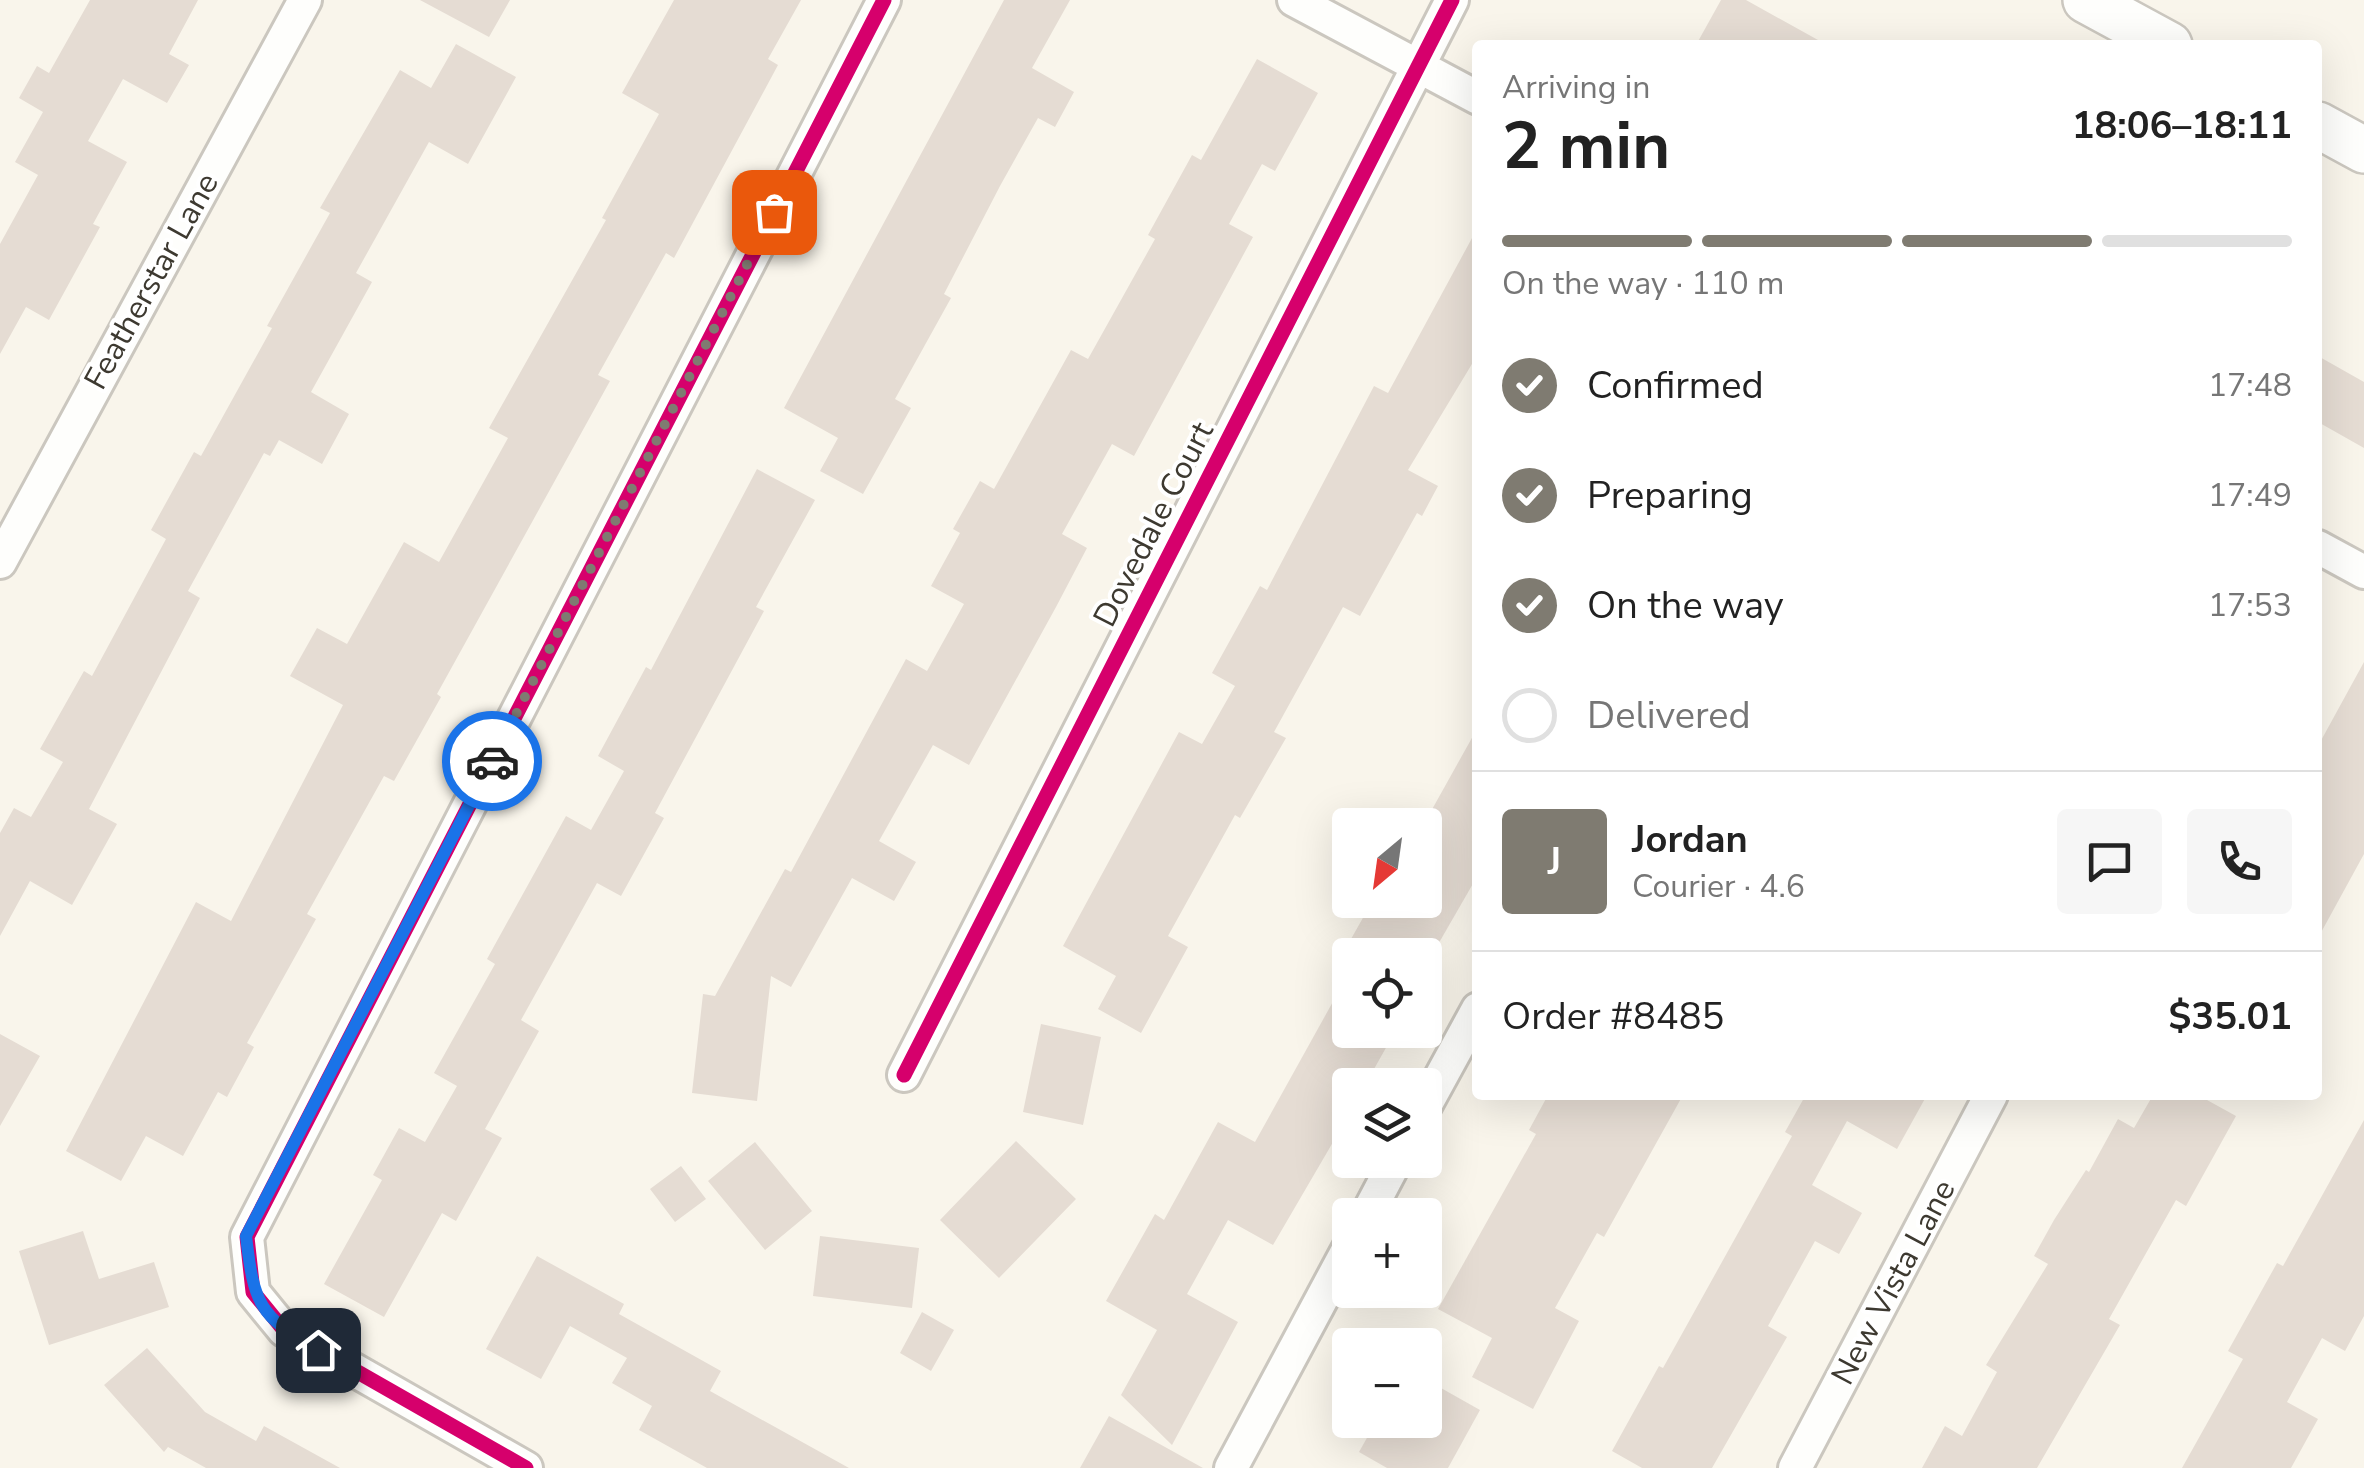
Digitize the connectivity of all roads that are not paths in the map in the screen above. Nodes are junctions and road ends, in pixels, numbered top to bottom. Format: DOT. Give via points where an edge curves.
graph roads {
  1 [pos="305,0"];
  2 [pos="884,0"];
  3 [pos="1294,0"];
  4 [pos="1452,0"];
  5 [pos="2086,0"];
  6 [pos="2160,40"];
  7 [pos="1417,65"];
  8 [pos="1472,95"];
  9 [pos="2322,127"];
  10 [pos="2364,150"];
  11 [pos="2322,549"];
  12 [pos="0,562"];
  13 [pos="2364,572"];
  14 [pos="1472,1020"];
  15 [pos="904,1074"];
  16 [pos="1442,1075"];
  17 [pos="1988,1100"];
  18 [pos="1332,1280"];
  19 [pos="526,1468"];
  20 [pos="1231,1468"];
  21 [pos="1795,1468"];
  1 -- 12 [label="street, Featherstar Lane"];
  2 -- 19 [label="street" via="246,1236 253,1292 284,1330"];
  3 -- 7 [label="street"];
  4 -- 7 [label="street, Dovedale Court"];
  5 -- 6 [label="main road"];
  7 -- 8 [label="street"];
  7 -- 15 [label="street, Dovedale Court"];
  9 -- 10 [label="main road"];
  11 -- 13 [label="street"];
  14 -- 16 [label="street"];
  17 -- 21 [label="street, New Vista Lane"];
  18 -- 20 [label="street"];
}
